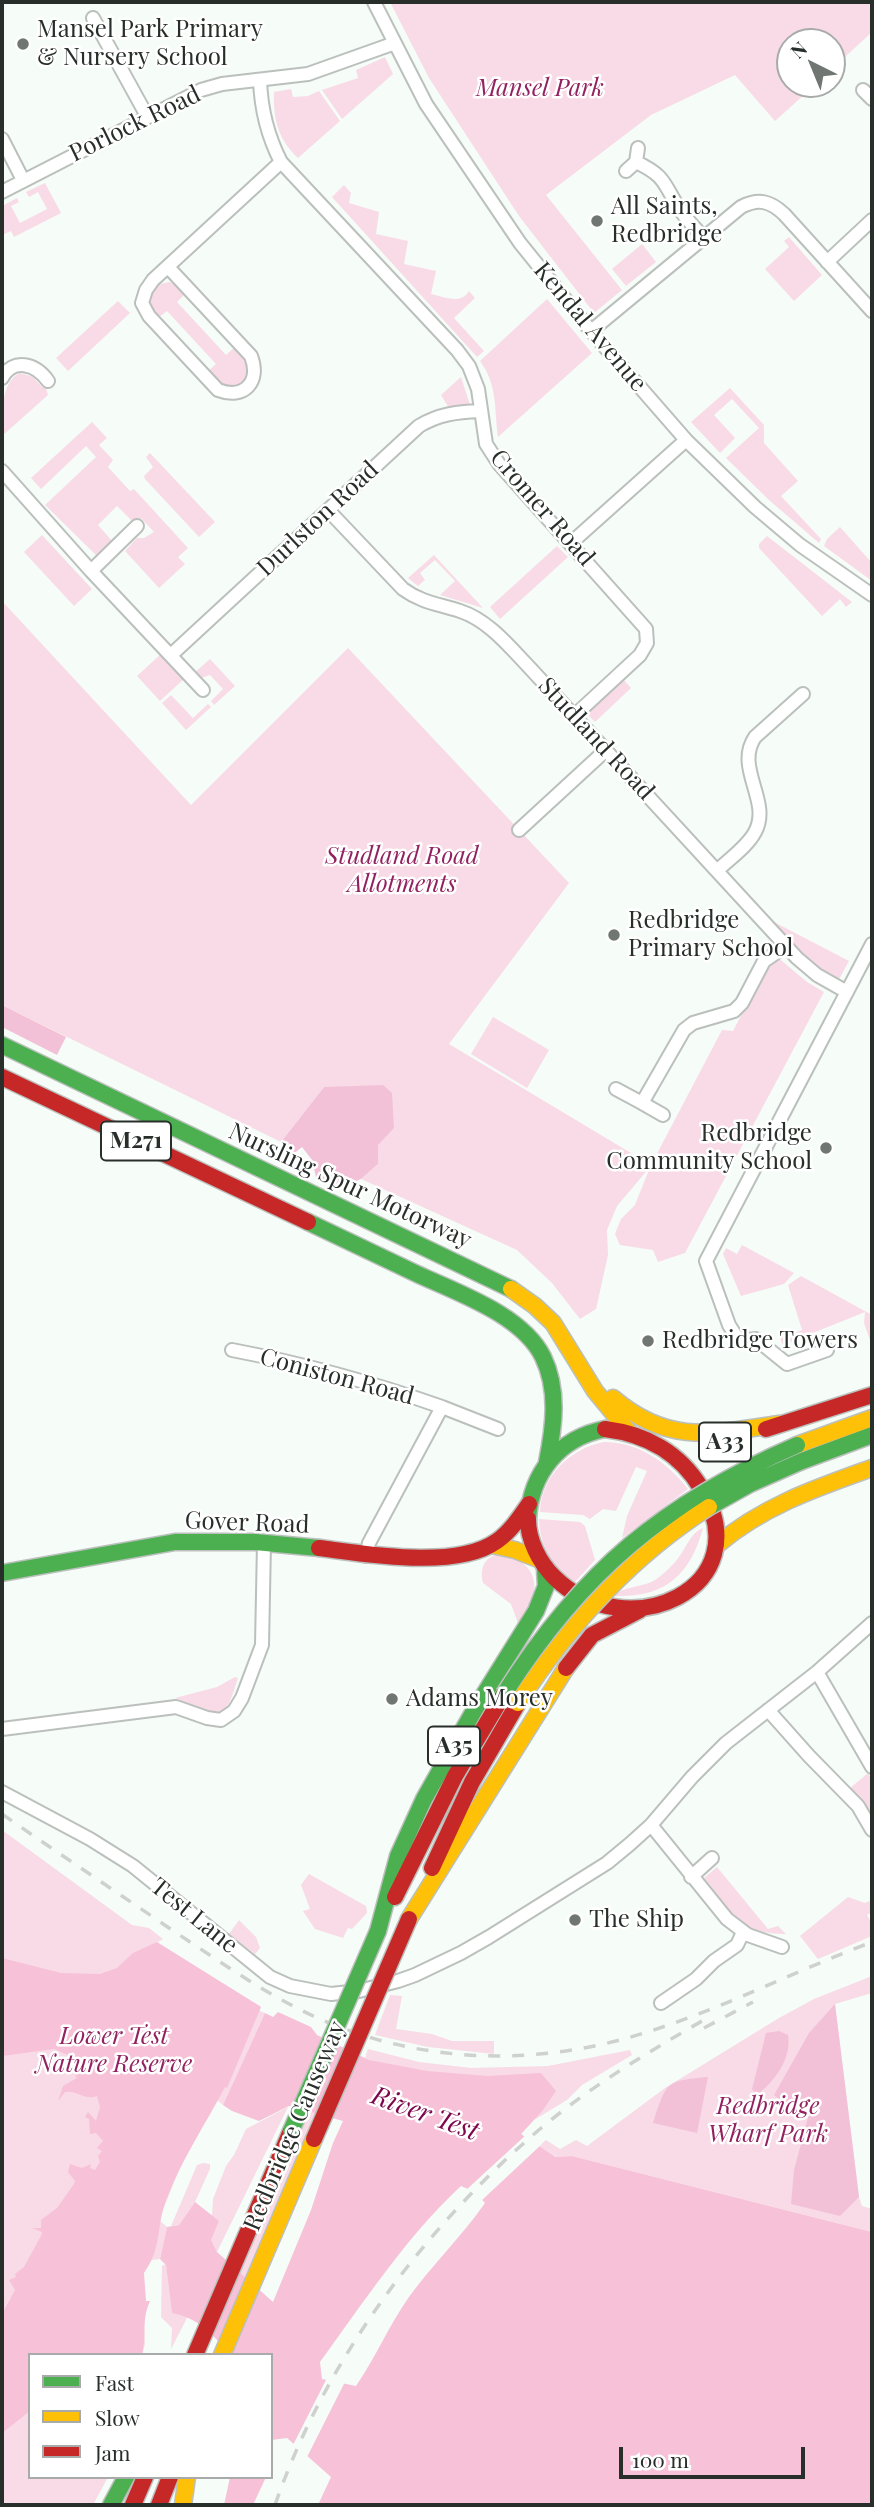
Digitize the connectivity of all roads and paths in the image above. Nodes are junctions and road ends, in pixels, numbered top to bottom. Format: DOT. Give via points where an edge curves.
graph roads {
  1 [pos="374,2"];
  2 [pos="93,18"];
  3 [pos="395,43"];
  4 [pos="260,80"];
  5 [pos="147,116"];
  6 [pos="2,139"];
  7 [pos="638,148"];
  8 [pos="281,162"];
  9 [pos="636,162"];
  10 [pos="626,171"];
  11 [pos="23,180"];
  12 [pos="2,192"];
  13 [pos="872,220"];
  14 [pos="703,237"];
  15 [pos="827,262"];
  16 [pos="169,267"];
  17 [pos="872,311"];
  18 [pos="591,331"];
  19 [pos="2,378"];
  20 [pos="48,381"];
  21 [pos="480,411"];
  22 [pos="687,440"];
  23 [pos="2,471"];
  24 [pos="328,510"];
  25 [pos="130,527"];
  26 [pos="571,544"];
  27 [pos="91,571"];
  28 [pos="872,596"];
  29 [pos="170,655"];
  30 [pos="203,690"];
  31 [pos="803,694"];
  32 [pos="574,716"];
  33 [pos="606,750"];
  34 [pos="519,830"];
  35 [pos="717,871"];
  36 [pos="872,944"];
  37 [pos="786,946"];
  38 [pos="847,992"];
  39 [pos="2,1045"];
  40 [pos="2,1077"];
  41 [pos="616,1089"];
  42 [pos="642,1103"];
  43 [pos="663,1115"];
  44 [pos="553,1323"];
  45 [pos="232,1350"];
  46 [pos="827,1350"];
  47 [pos="872,1395"];
  48 [pos="442,1407"];
  49 [pos="872,1418"];
  50 [pos="779,1424"];
  51 [pos="498,1429"];
  52 [pos="628,1431"];
  53 [pos="872,1435"];
  54 [pos="683,1450"];
  55 [pos="799,1453"];
  56 [pos="547,1462"];
  57 [pos="872,1468"];
  58 [pos="529,1504"];
  59 [pos="264,1542"];
  60 [pos="492,1545"];
  61 [pos="718,1545"];
  62 [pos="366,1556"];
  63 [pos="542,1564"];
  64 [pos="2,1573"];
  65 [pos="640,1610"];
  66 [pos="872,1623"];
  67 [pos="817,1672"];
  68 [pos="511,1699"];
  69 [pos="768,1710"];
  70 [pos="2,1729"];
  71 [pos="872,1767"];
  72 [pos="2,1791"];
  73 [pos="651,1825"];
  74 [pos="872,1830"];
  75 [pos="712,1858"];
  76 [pos="691,1877"];
  77 [pos="409,1919"];
  78 [pos="378,1931"];
  79 [pos="743,1932"];
  80 [pos="782,1947"];
  81 [pos="661,2003"];
  82 [pos="195,2353"];
  83 [pos="222,2353"];
  84 [pos="125,2479"];
  85 [pos="144,2479"];
  86 [pos="169,2479"];
  87 [pos="187,2479"];
  88 [pos="111,2505"];
  89 [pos="134,2505"];
  90 [pos="159,2505"];
  91 [pos="183,2505"];
  1 -- 3 [label="street, Kendal Avenue"];
  2 -- 5 [label="street"];
  3 -- 4 [label="street, Porlock Road" via="308,74"];
  3 -- 18 [label="street, Kendal Avenue" via="426,104 520,243"];
  4 -- 5 [label="street, Porlock Road" via="222,83"];
  4 -- 8 [label="street, Cromer Road" via="261,107"];
  5 -- 11 [label="street, Porlock Road"];
  6 -- 11 [label="street"];
  7 -- 9 [label="street"];
  8 -- 16 [label="street"];
  8 -- 21 [label="street, Cromer Road" via="457,350 478,389"];
  9 -- 10 [label="street"];
  9 -- 14 [label="street" via="658,173"];
  11 -- 12 [label="street, Porlock Road"];
  13 -- 15 [label="street"];
  14 -- 15 [label="street" via="741,206 762,200 785,214"];
  14 -- 18 [label="street"];
  15 -- 17 [label="street"];
  16 -- 16 [label="street" via="146,290 142,303 149,316 218,390 229,394 242,391 253,381 251,356"];
  18 -- 22 [label="street, Kendal Avenue"];
  19 -- 20 [label="street" via="12,367 42,364"];
  21 -- 24 [label="street, Durlston Road" via="449,413 419,426"];
  21 -- 26 [label="street, Cromer Road" via="486,444 499,464"];
  22 -- 26 [label="street"];
  22 -- 28 [label="street, Kendal Avenue" via="800,545"];
  23 -- 27 [label="street"];
  24 -- 29 [label="street, Durlston Road"];
  24 -- 32 [label="street, Studland Road" via="403,589 418,600 460,611 491,630"];
  25 -- 27 [label="street"];
  26 -- 32 [label="street, Cromer Road" via="639,618 647,635 640,655"];
  27 -- 29 [label="street"];
  29 -- 30 [label="street"];
  31 -- 35 [label="street" via="750,745 748,767 761,813 759,824 754,835"];
  32 -- 33 [label="street, Studland Road"];
  33 -- 34 [label="street"];
  33 -- 35 [label="street, Studland Road"];
  35 -- 37 [label="street, Studland Road"];
  36 -- 38 [label="street"];
  37 -- 38 [label="street, Studland Road" via="817,975"];
  37 -- 42 [label="street" via="764,961 734,1011 684,1030"];
  38 -- 46 [label="street" via="706,1261 739,1341 756,1339 786,1364"];
  39 -- 44 [label="main road, Nursling Spur Motorway / M271" via="501,1283"];
  40 -- 56 [label="main road, Nursling Spur Motorway / M271" via="480,1303 515,1324 541,1353 553,1382 553,1434"];
  41 -- 42 [label="street"];
  42 -- 43 [label="street"];
  44 -- 50 [label="main road, M271" via="576,1346 614,1399 649,1424 705,1434"];
  44 -- 52 [label="main road, Nursling Spur Motorway / M271"];
  45 -- 48 [label="street, Coniston Road" via="361,1379"];
  47 -- 50 [label="main road, A33"];
  48 -- 51 [label="street, Coniston Road"];
  48 -- 62 [label="street, Coniston Road"];
  49 -- 55 [label="main road, A35"];
  50 -- 54 [label="main road, A33" via="731,1441"];
  52 -- 54 [label="main road"];
  52 -- 56 [label="main road" via="605,1429 583,1434"];
  53 -- 55 [label="main road, A35"];
  54 -- 61 [label="main road" via="709,1502"];
  55 -- 68 [label="main road, A35, bridge" via="650,1550 604,1593"];
  56 -- 58 [label="main road"];
  57 -- 61 [label="main road" via="780,1503 741,1524"];
  58 -- 60 [label="main road"];
  58 -- 63 [label="main road" via="528,1528"];
  59 -- 62 [label="main road, Gover Road"];
  59 -- 64 [label="main road, Gover Road" via="172,1542"];
  59 -- 70 [label="street" via="262,1645 234,1712 221,1720 176,1707"];
  60 -- 62 [label="main road, Gover Road" via="441,1555"];
  60 -- 63 [label="main road, Gover Road"];
  61 -- 65 [label="main road" via="692,1586 668,1603"];
  63 -- 65 [label="main road" via="566,1589 592,1603"];
  63 -- 78 [label="main road, A35" via="545,1586 537,1611 424,1799 398,1856"];
  65 -- 77 [label="main road, A35" via="592,1635 572,1658"];
  66 -- 67 [label="street, Test Lane"];
  67 -- 69 [label="street, Test Lane"];
  67 -- 71 [label="street"];
  68 -- 77 [label="main road, A35"];
  68 -- 78 [label="main road, A35" via="455,1776"];
  69 -- 73 [label="street, Test Lane" via="726,1743"];
  69 -- 74 [label="street" via="852,1799"];
  72 -- 73 [label="street, Test Lane" via="132,1866 270,1977 331,1994 398,1982 461,1953 607,1863"];
  73 -- 76 [label="street"];
  75 -- 76 [label="street"];
  76 -- 79 [label="street"];
  77 -- 83 [label="main road, Redbridge Causeway / A35, bridge"];
  78 -- 82 [label="main road, Redbridge Causeway / A35, bridge"];
  79 -- 80 [label="street"];
  79 -- 81 [label="street" via="737,1945"];
  84 -- 88 [label="main road"];
  85 -- 89 [label="main road"];
  86 -- 90 [label="main road"];
  87 -- 91 [label="main road"];
}
